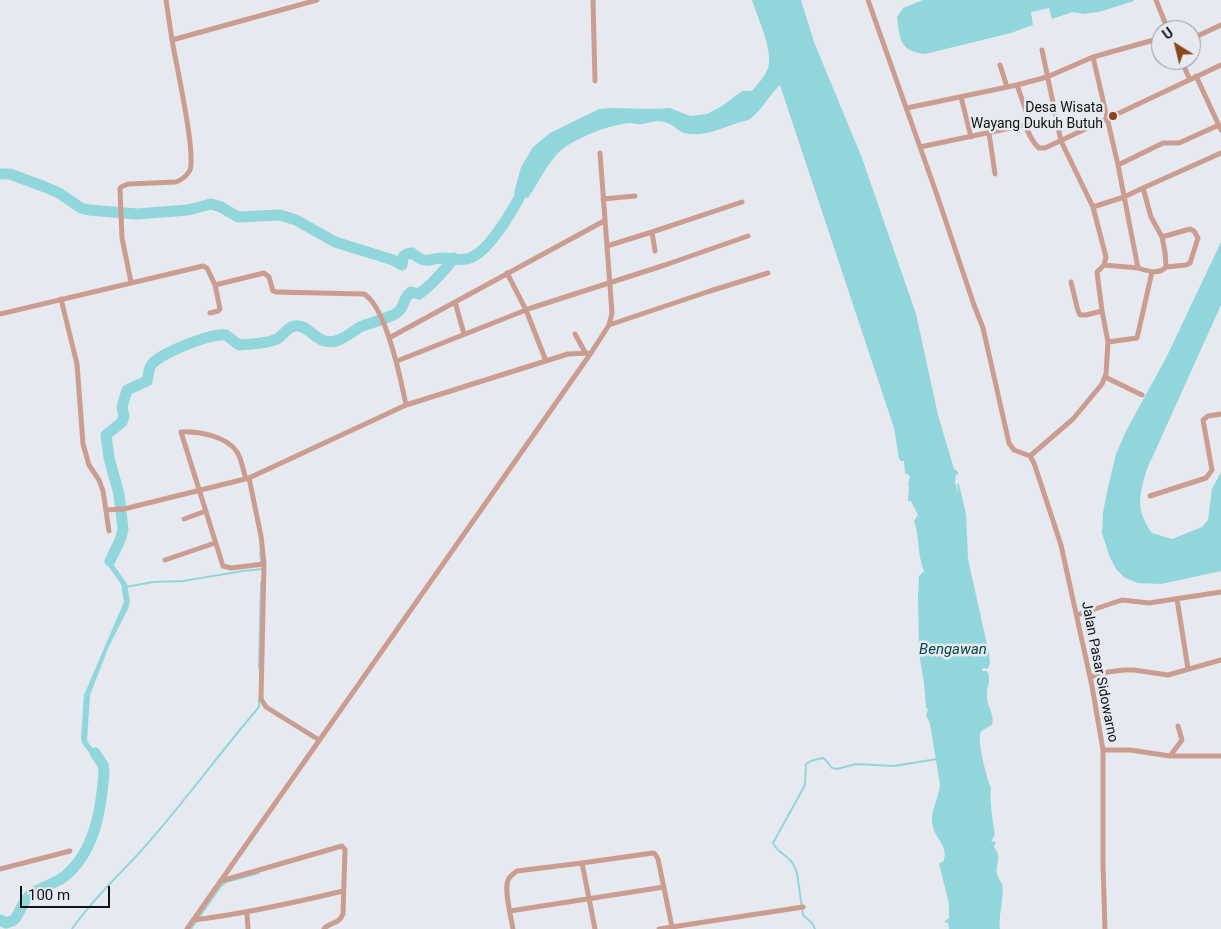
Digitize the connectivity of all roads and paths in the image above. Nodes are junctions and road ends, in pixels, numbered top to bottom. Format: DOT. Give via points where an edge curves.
graph roads {
  1 [pos="166,0"];
  2 [pos="317,0"];
  3 [pos="593,0"];
  4 [pos="869,0"];
  5 [pos="1156,0"];
  6 [pos="1164,20"];
  7 [pos="1221,25"];
  8 [pos="1201,34"];
  9 [pos="172,40"];
  10 [pos="1151,41"];
  11 [pos="1042,50"];
  12 [pos="1094,57"];
  13 [pos="1000,65"];
  14 [pos="1221,65"];
  15 [pos="1186,70"];
  16 [pos="1196,76"];
  17 [pos="1047,77"];
  18 [pos="1190,80"];
  19 [pos="594,81"];
  20 [pos="1018,85"];
  21 [pos="1007,87"];
  22 [pos="961,97"];
  23 [pos="907,108"];
  24 [pos="1108,119"];
  25 [pos="1025,125"];
  26 [pos="1220,128"];
  27 [pos="989,133"];
  28 [pos="971,137"];
  29 [pos="1062,141"];
  30 [pos="920,146"];
  31 [pos="1221,153"];
  32 [pos="600,154"];
  33 [pos="1118,165"];
  34 [pos="996,174"];
  35 [pos="1143,188"];
  36 [pos="635,196"];
  37 [pos="1124,197"];
  38 [pos="603,199"];
  39 [pos="742,202"];
  40 [pos="1093,208"];
  41 [pos="604,221"];
  42 [pos="652,232"];
  43 [pos="748,236"];
  44 [pos="1162,237"];
  45 [pos="607,246"];
  46 [pos="655,251"];
  47 [pos="1104,265"];
  48 [pos="1166,267"];
  49 [pos="1138,268"];
  50 [pos="1152,272"];
  51 [pos="508,273"];
  52 [pos="768,273"];
  53 [pos="131,282"];
  54 [pos="609,282"];
  55 [pos="1071,282"];
  56 [pos="215,285"];
  57 [pos="61,299"];
  58 [pos="455,302"];
  59 [pos="526,310"];
  60 [pos="1102,311"];
  61 [pos="210,313"];
  62 [pos="0,314"];
  63 [pos="609,325"];
  64 [pos="464,334"];
  65 [pos="575,334"];
  66 [pos="389,338"];
  67 [pos="1108,342"];
  68 [pos="588,352"];
  69 [pos="397,361"];
  70 [pos="546,361"];
  71 [pos="1105,377"];
  72 [pos="1142,395"];
  73 [pos="406,406"];
  74 [pos="1221,414"];
  75 [pos="1030,456"];
  76 [pos="247,478"];
  77 [pos="199,491"];
  78 [pos="1150,496"];
  79 [pos="109,509"];
  80 [pos="206,512"];
  81 [pos="184,518"];
  82 [pos="109,531"];
  83 [pos="215,543"];
  84 [pos="164,560"];
  85 [pos="262,564"];
  86 [pos="1221,592"];
  87 [pos="1177,599"];
  88 [pos="1077,615"];
  89 [pos="1221,660"];
  90 [pos="1188,669"];
  91 [pos="1090,677"];
  92 [pos="1178,726"];
  93 [pos="320,740"];
  94 [pos="1103,750"];
  95 [pos="1170,756"];
  96 [pos="1221,756"];
  97 [pos="70,851"];
  98 [pos="582,863"];
  99 [pos="0,869"];
  100 [pos="221,882"];
  101 [pos="664,887"];
  102 [pos="343,891"];
  103 [pos="589,898"];
  104 [pos="803,907"];
  105 [pos="510,910"];
  106 [pos="247,913"];
  107 [pos="193,920"];
  108 [pos="672,927"];
  109 [pos="187,929"];
  110 [pos="248,929"];
  111 [pos="324,929"];
  112 [pos="513,929"];
  113 [pos="595,929"];
  114 [pos="659,929"];
  115 [pos="1105,929"];
  1 -- 9 [label="street"];
  2 -- 9 [label="street"];
  3 -- 19 [label="street"];
  4 -- 23 [label="street"];
  5 -- 6 [label="street"];
  7 -- 8 [label="street"];
  9 -- 53 [label="street" via="188,130 190,170 176,182 123,184 120,189 122,238"];
  10 -- 12 [label="street"];
  11 -- 17 [label="street"];
  12 -- 17 [label="street"];
  12 -- 24 [label="street"];
  13 -- 21 [label="street"];
  14 -- 16 [label="street"];
  15 -- 18 [label="street"];
  16 -- 18 [label="street"];
  16 -- 26 [label="street"];
  17 -- 20 [label="street"];
  17 -- 29 [label="street"];
  18 -- 24 [label="street"];
  20 -- 21 [label="street"];
  20 -- 25 [label="street" via="1028,119"];
  21 -- 22 [label="street"];
  22 -- 23 [label="street"];
  22 -- 28 [label="street"];
  23 -- 30 [label="street"];
  24 -- 29 [label="street"];
  24 -- 33 [label="street"];
  25 -- 27 [label="street"];
  25 -- 29 [label="street" via="1039,148"];
  26 -- 33 [label="street" via="1179,143 1163,143"];
  27 -- 28 [label="street"];
  27 -- 34 [label="street"];
  28 -- 30 [label="street"];
  29 -- 40 [label="street"];
  30 -- 75 [label="street" via="984,328 1009,443 1014,450"];
  31 -- 35 [label="street"];
  32 -- 38 [label="street"];
  33 -- 37 [label="street"];
  35 -- 37 [label="street"];
  35 -- 44 [label="street" via="1151,217"];
  36 -- 38 [label="street"];
  37 -- 40 [label="street"];
  37 -- 49 [label="street"];
  38 -- 41 [label="street"];
  39 -- 42 [label="street"];
  40 -- 47 [label="street" via="1106,257"];
  41 -- 45 [label="street"];
  41 -- 51 [label="street"];
  42 -- 45 [label="street"];
  42 -- 46 [label="street"];
  43 -- 54 [label="street"];
  44 -- 48 [label="street"];
  44 -- 48 [label="street" via="1190,229 1198,238 1190,263"];
  45 -- 54 [label="street"];
  47 -- 49 [label="street"];
  47 -- 60 [label="street" via="1097,272"];
  48 -- 50 [label="street"];
  49 -- 50 [label="street"];
  50 -- 67 [label="street" via="1137,338"];
  51 -- 58 [label="street"];
  51 -- 59 [label="street"];
  52 -- 63 [label="street"];
  53 -- 56 [label="street" via="203,266"];
  53 -- 57 [label="street"];
  54 -- 59 [label="street"];
  54 -- 63 [label="street" via="612,313"];
  55 -- 60 [label="street" via="1080,315"];
  56 -- 61 [label="street" via="220,309"];
  56 -- 66 [label="street" via="264,273 276,292 364,294 372,301"];
  57 -- 62 [label="street"];
  57 -- 79 [label="street" via="77,364 84,444 89,465 99,480"];
  58 -- 64 [label="street"];
  58 -- 66 [label="street"];
  59 -- 64 [label="street"];
  59 -- 70 [label="street"];
  60 -- 67 [label="street"];
  63 -- 68 [label="street"];
  64 -- 69 [label="street"];
  65 -- 68 [label="street"];
  66 -- 69 [label="street"];
  67 -- 71 [label="street"];
  68 -- 70 [label="street"];
  68 -- 93 [label="street"];
  69 -- 73 [label="street"];
  70 -- 73 [label="street"];
  71 -- 72 [label="street"];
  71 -- 75 [label="street" via="1082,409"];
  73 -- 76 [label="street"];
  74 -- 78 [label="street" via="1203,420 1212,470 1206,478"];
  75 -- 88 [label="street, Jalan Pasar Sidowarno" via="1061,544"];
  76 -- 77 [label="street"];
  76 -- 77 [label="street" via="231,445 211,436 181,432"];
  76 -- 85 [label="street" via="261,536"];
  77 -- 79 [label="street" via="124,509"];
  77 -- 80 [label="street"];
  79 -- 82 [label="street"];
  80 -- 81 [label="street"];
  80 -- 83 [label="street"];
  83 -- 84 [label="street"];
  83 -- 85 [label="street" via="223,566"];
  85 -- 93 [label="street" via="261,699 266,707"];
  86 -- 87 [label="street"];
  87 -- 88 [label="street" via="1122,600"];
  87 -- 90 [label="street"];
  88 -- 91 [label="street, Jalan Pasar Sidowarno"];
  89 -- 90 [label="street"];
  90 -- 91 [label="street" via="1168,675 1134,670"];
  91 -- 94 [label="street, Jalan Pasar Sidowarno"];
  92 -- 95 [label="street" via="1182,740"];
  93 -- 100 [label="street"];
  94 -- 95 [label="street"];
  94 -- 115 [label="street, Jalan Pasar Sidowarno"];
  95 -- 96 [label="street"];
  97 -- 99 [label="street"];
  98 -- 101 [label="street" via="653,853 658,859"];
  98 -- 103 [label="street"];
  98 -- 105 [label="street" via="512,875 507,887"];
  100 -- 102 [label="street" via="341,846 345,850"];
  100 -- 107 [label="street"];
  101 -- 103 [label="street"];
  101 -- 108 [label="street"];
  102 -- 106 [label="street"];
  102 -- 111 [label="street" via="341,919"];
  103 -- 105 [label="street"];
  103 -- 113 [label="street"];
  104 -- 108 [label="street"];
  105 -- 112 [label="street"];
  106 -- 107 [label="street"];
  106 -- 110 [label="street"];
  107 -- 109 [label="street"];
  108 -- 114 [label="street"];
}
